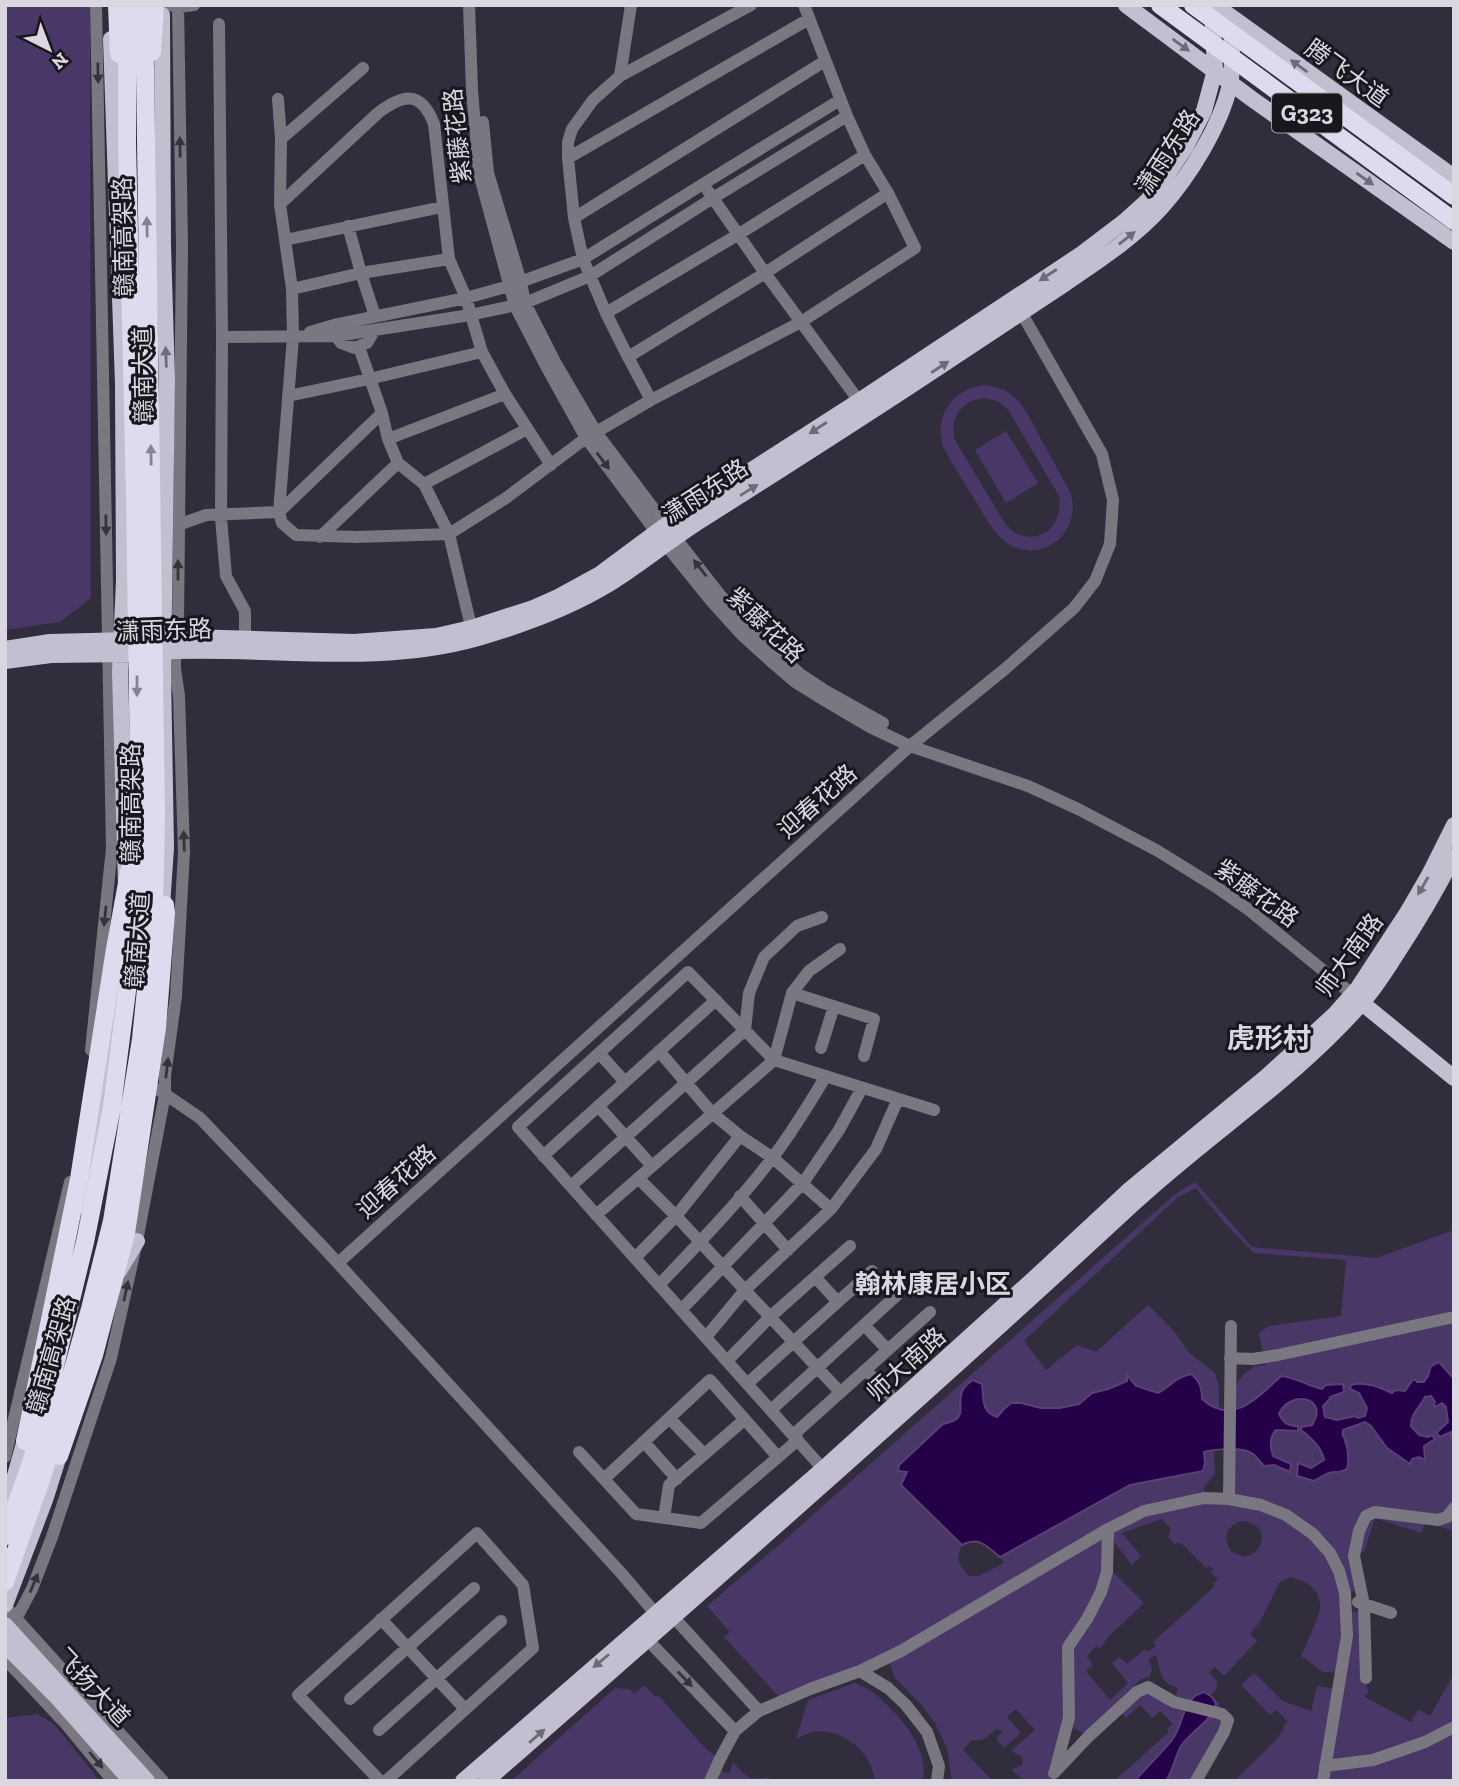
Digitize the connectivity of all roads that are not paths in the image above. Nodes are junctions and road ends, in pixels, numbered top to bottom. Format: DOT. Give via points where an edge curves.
graph roads {
  1 [pos="96,5"];
  2 [pos="110,5"];
  3 [pos="117,5"];
  4 [pos="127,5"];
  5 [pos="144,5"];
  6 [pos="155,5"];
  7 [pos="194,5"];
  8 [pos="469,5"];
  9 [pos="477,5"];
  10 [pos="631,5"];
  11 [pos="751,5"];
  12 [pos="804,5"];
  13 [pos="1126,5"];
  14 [pos="1160,5"];
  15 [pos="1193,5"];
  16 [pos="1213,5"];
  17 [pos="172,6"];
  18 [pos="1231,17"];
  19 [pos="809,19"];
  20 [pos="219,24"];
  21 [pos="825,61"];
  22 [pos="363,68"];
  23 [pos="1214,70"];
  24 [pos="620,76"];
  25 [pos="1231,82"];
  26 [pos="278,99"];
  27 [pos="840,100"];
  28 [pos="847,116"];
  29 [pos="281,139"];
  30 [pos="865,155"];
  31 [pos="568,158"];
  32 [pos="1454,177"];
  33 [pos="703,184"];
  34 [pos="138,192"];
  35 [pos="888,193"];
  36 [pos="1454,196"];
  37 [pos="713,198"];
  38 [pos="280,204"];
  39 [pos="442,207"];
  40 [pos="574,218"];
  41 [pos="1454,221"];
  42 [pos="348,226"];
  43 [pos="739,234"];
  44 [pos="285,240"];
  45 [pos="1454,242"];
  46 [pos="449,259"];
  47 [pos="583,259"];
  48 [pos="360,273"];
  49 [pos="765,273"];
  50 [pos="590,276"];
  51 [pos="515,284"];
  52 [pos="292,289"];
  53 [pos="466,298"];
  54 [pos="520,305"];
  55 [pos="1017,305"];
  56 [pos="606,313"];
  57 [pos="470,315"];
  58 [pos="375,316"];
  59 [pos="801,322"];
  60 [pos="374,331"];
  61 [pos="335,336"];
  62 [pos="222,337"];
  63 [pos="293,337"];
  64 [pos="359,347"];
  65 [pos="482,352"];
  66 [pos="628,357"];
  67 [pos="369,379"];
  68 [pos="505,394"];
  69 [pos="288,396"];
  70 [pos="652,400"];
  71 [pos="859,401"];
  72 [pos="382,413"];
  73 [pos="527,429"];
  74 [pos="591,435"];
  75 [pos="388,439"];
  76 [pos="398,463"];
  77 [pos="551,465"];
  78 [pos="424,484"];
  79 [pos="279,512"];
  80 [pos="221,513"];
  81 [pos="178,525"];
  82 [pos="449,534"];
  83 [pos="665,535"];
  84 [pos="320,537"];
  85 [pos="472,633"];
  86 [pos="244,639"];
  87 [pos="169,645"];
  88 [pos="115,648"];
  89 [pos="5,649"];
  90 [pos="5,661"];
  91 [pos="914,743"];
  92 [pos="148,813"];
  93 [pos="1454,825"];
  94 [pos="1454,856"];
  95 [pos="822,917"];
  96 [pos="840,949"];
  97 [pos="792,992"];
  98 [pos="1360,995"];
  99 [pos="716,1000"];
  100 [pos="834,1006"];
  101 [pos="745,1030"];
  102 [pos="821,1048"];
  103 [pos="659,1051"];
  104 [pos="600,1053"];
  105 [pos="864,1056"];
  106 [pos="774,1060"];
  107 [pos="1454,1065"];
  108 [pos="826,1076"];
  109 [pos="1454,1077"];
  110 [pos="145,1079"];
  111 [pos="625,1082"];
  112 [pos="686,1083"];
  113 [pos="862,1088"];
  114 [pos="165,1094"];
  115 [pos="898,1099"];
  116 [pos="598,1106"];
  117 [pos="934,1110"];
  118 [pos="712,1113"];
  119 [pos="740,1136"];
  120 [pos="626,1137"];
  121 [pos="543,1156"];
  122 [pos="773,1158"];
  123 [pos="652,1166"];
  124 [pos="638,1178"];
  125 [pos="803,1183"];
  126 [pos="571,1186"];
  127 [pos="740,1196"];
  128 [pos="831,1209"];
  129 [pos="596,1215"];
  130 [pos="676,1216"];
  131 [pos="764,1224"];
  132 [pos="60,1226"];
  133 [pos="137,1241"];
  134 [pos="700,1242"];
  135 [pos="850,1246"];
  136 [pos="788,1250"];
  137 [pos="635,1258"];
  138 [pos="338,1263"];
  139 [pos="723,1267"];
  140 [pos="872,1271"];
  141 [pos="66,1276"];
  142 [pos="816,1277"];
  143 [pos="659,1285"];
  144 [pos="745,1290"];
  145 [pos="107,1291"];
  146 [pos="897,1295"];
  147 [pos="838,1302"];
  148 [pos="681,1310"];
  149 [pos="930,1312"];
  150 [pos="770,1317"];
  151 [pos="1454,1317"];
  152 [pos="864,1325"];
  153 [pos="1231,1326"];
  154 [pos="706,1337"];
  155 [pos="793,1342"];
  156 [pos="888,1350"];
  157 [pos="1230,1358"];
  158 [pos="727,1362"];
  159 [pos="817,1368"];
  160 [pos="866,1370"];
  161 [pos="747,1384"];
  162 [pos="840,1392"];
  163 [pos="897,1403"];
  164 [pos="771,1410"];
  165 [pos="669,1418"];
  166 [pos="744,1420"];
  167 [pos="795,1437"];
  168 [pos="25,1441"];
  169 [pos="644,1441"];
  170 [pos="579,1452"];
  171 [pos="704,1454"];
  172 [pos="5,1457"];
  173 [pos="778,1457"];
  174 [pos="58,1459"];
  175 [pos="823,1469"];
  176 [pos="604,1479"];
  177 [pos="677,1479"];
  178 [pos="1229,1499"];
  179 [pos="1454,1508"];
  180 [pos="5,1511"];
  181 [pos="664,1518"];
  182 [pos="1108,1529"];
  183 [pos="5,1536"];
  184 [pos="5,1582"];
  185 [pos="474,1588"];
  186 [pos="1346,1598"];
  187 [pos="1364,1605"];
  188 [pos="5,1606"];
  189 [pos="1391,1613"];
  190 [pos="664,1615"];
  191 [pos="381,1619"];
  192 [pos="501,1622"];
  193 [pos="8,1635"];
  194 [pos="642,1635"];
  195 [pos="408,1647"];
  196 [pos="5,1659"];
  197 [pos="860,1671"];
  198 [pos="1366,1678"];
  199 [pos="437,1679"];
  200 [pos="56,1696"];
  201 [pos="350,1699"];
  202 [pos="465,1709"];
  203 [pos="759,1711"];
  204 [pos="65,1723"];
  205 [pos="1454,1727"];
  206 [pos="379,1730"];
  207 [pos="735,1731"];
  208 [pos="1325,1766"];
  209 [pos="133,1774"];
  210 [pos="1054,1777"];
  211 [pos="393,1779"];
  212 [pos="113,1781"];
  213 [pos="147,1781"];
  214 [pos="162,1781"];
  215 [pos="380,1781"];
  216 [pos="463,1781"];
  217 [pos="486,1781"];
  218 [pos="710,1781"];
  219 [pos="937,1781"];
  220 [pos="1196,1781"];
  221 [pos="1323,1781"];
  1 -- 88 [label="street, one-way"];
  2 -- 88 [label="main road, 赣南大道" via="123,384 124,580"];
  3 -- 34 [label="highway, bridge"];
  4 -- 34 [label="highway, 赣南高架路, bridge"];
  5 -- 34 [label="highway, 赣南高架路, bridge"];
  6 -- 34 [label="highway, bridge"];
  7 -- 17 [label="street"];
  8 -- 51 [label="street, 紫藤花路" via="479,173"];
  9 -- 51 [label="street, 紫藤花路" via="488,173"];
  10 -- 24 [label="street"];
  11 -- 24 [label="street"];
  12 -- 19 [label="street"];
  13 -- 23 [label="main road, one-way"];
  14 -- 41 [label="highway, G323, bridge"];
  15 -- 36 [label="highway, G323, bridge"];
  16 -- 18 [label="main road, 腾飞大道"];
  16 -- 23 [label="main road, 潇雨东路"];
  81 -- 17 [label="street, one-way" via="181,245"];
  87 -- 17 [label="main road, 赣南大道, one-way" via="163,245"];
  18 -- 25 [label="main road, 潇雨东路"];
  32 -- 18 [label="main road, 腾飞大道, one-way"];
  19 -- 21 [label="street"];
  19 -- 31 [label="street"];
  20 -- 62 [label="street"];
  21 -- 27 [label="street"];
  21 -- 40 [label="street"];
  22 -- 29 [label="street"];
  23 -- 25 [label="main road"];
  23 -- 55 [label="main road, 潇雨东路, one-way" via="1204,111 1186,146 1147,201"];
  24 -- 31 [label="street" via="593,100 572,129"];
  25 -- 45 [label="main road, one-way"];
  55 -- 25 [label="main road, 潇雨东路, one-way" via="1090,266 1158,211 1199,154"];
  26 -- 29 [label="street"];
  27 -- 28 [label="street"];
  27 -- 33 [label="street"];
  28 -- 30 [label="street"];
  28 -- 37 [label="street"];
  29 -- 38 [label="street"];
  30 -- 35 [label="street"];
  30 -- 43 [label="street"];
  31 -- 40 [label="street"];
  33 -- 37 [label="street"];
  33 -- 47 [label="street"];
  34 -- 92 [label="highway, 赣南高架路, bridge"];
  35 -- 49 [label="street"];
  35 -- 59 [label="street" via="915,248"];
  37 -- 43 [label="street"];
  37 -- 50 [label="street"];
  38 -- 39 [label="street" via="378,113 407,97 420,102 434,124"];
  38 -- 44 [label="street"];
  39 -- 42 [label="street"];
  39 -- 46 [label="street"];
  40 -- 47 [label="street"];
  42 -- 44 [label="street"];
  42 -- 48 [label="street"];
  43 -- 49 [label="street"];
  43 -- 56 [label="street"];
  44 -- 52 [label="street"];
  46 -- 48 [label="street"];
  46 -- 53 [label="street"];
  47 -- 50 [label="street"];
  47 -- 51 [label="street"];
  48 -- 52 [label="street"];
  48 -- 58 [label="street"];
  49 -- 59 [label="street"];
  49 -- 66 [label="street"];
  50 -- 54 [label="street"];
  50 -- 56 [label="street"];
  51 -- 53 [label="street"];
  51 -- 54 [label="street, 紫藤花路"];
  52 -- 63 [label="street"];
  53 -- 57 [label="street"];
  53 -- 58 [label="street"];
  54 -- 57 [label="street"];
  54 -- 74 [label="street, 紫藤花路"];
  55 -- 71 [label="main road, 潇雨东路"];
  83 -- 55 [label="main road, 潇雨东路, one-way" via="872,411"];
  55 -- 91 [label="street, 迎春花路" via="1102,454 1113,500 1111,544 1095,581 1074,607"];
  56 -- 66 [label="street"];
  57 -- 60 [label="street"];
  57 -- 65 [label="street"];
  58 -- 63 [label="street"];
  59 -- 70 [label="street"];
  59 -- 71 [label="street"];
  60 -- 61 [label="street"];
  60 -- 64 [label="street"];
  61 -- 63 [label="street"];
  61 -- 64 [label="street" via="345,346"];
  62 -- 63 [label="street"];
  62 -- 80 [label="street"];
  63 -- 69 [label="street"];
  64 -- 67 [label="street"];
  65 -- 67 [label="street"];
  65 -- 68 [label="street"];
  66 -- 70 [label="street"];
  67 -- 69 [label="street"];
  67 -- 72 [label="street"];
  68 -- 73 [label="street"];
  68 -- 75 [label="street"];
  69 -- 79 [label="street"];
  70 -- 74 [label="street"];
  71 -- 83 [label="main road, 潇雨东路, one-way"];
  72 -- 75 [label="street"];
  72 -- 79 [label="street"];
  73 -- 77 [label="street"];
  73 -- 78 [label="street"];
  74 -- 77 [label="street"];
  74 -- 83 [label="street, 紫藤花路"];
  75 -- 76 [label="street"];
  76 -- 78 [label="street"];
  76 -- 84 [label="street"];
  77 -- 82 [label="street"];
  78 -- 82 [label="street"];
  79 -- 80 [label="street"];
  79 -- 84 [label="street" via="282,523 296,535"];
  80 -- 81 [label="street"];
  80 -- 86 [label="street" via="226,576 245,611"];
  87 -- 81 [label="street, one-way" via="178,621"];
  82 -- 84 [label="street"];
  82 -- 85 [label="street"];
  83 -- 85 [label="main road, 潇雨东路" via="608,584 564,608 506,629"];
  83 -- 91 [label="street, 紫藤花路" via="712,602 795,682 870,727"];
  85 -- 86 [label="main road, 潇雨东路" via="378,641"];
  85 -- 87 [label="main road, 潇雨东路" via="440,647 380,653"];
  86 -- 87 [label="main road, 潇雨东路"];
  87 -- 88 [label="main road, 潇雨东路"];
  87 -- 110 [label="main road, 赣南大道" via="166,848"];
  114 -- 87 [label="street, one-way" via="184,852 179,695"];
  88 -- 89 [label="main road, 潇雨东路" via="50,642"];
  88 -- 90 [label="main road, 潇雨东路"];
  88 -- 132 [label="street, one-way" via="112,848 90,1060"];
  88 -- 141 [label="main road, 赣南大道, one-way" via="120,672 126,924 92,1162"];
  91 -- 98 [label="street, 紫藤花路" via="1030,780 1133,829 1253,904"];
  91 -- 138 [label="street, 迎春花路"];
  92 -- 168 [label="highway, bridge" via="114,949 79,1179"];
  92 -- 174 [label="highway, bridge" via="166,913 157,1028 127,1233 94,1355"];
  92 -- 183 [label="highway, 赣南高架路, bridge" via="112,1107 85,1242 32,1460"];
  92 -- 184 [label="highway, 赣南高架路, bridge" via="154,911 141,1039 112,1221 43,1474"];
  93 -- 98 [label="main road, 师大南路, one-way"];
  94 -- 98 [label="main road, 师大南路" via="1419,920"];
  95 -- 101 [label="street" via="797,926 764,957 749,993"];
  96 -- 97 [label="street" via="809,971"];
  97 -- 100 [label="street"];
  97 -- 106 [label="street"];
  98 -- 107 [label="main road"];
  98 -- 109 [label="main road"];
  98 -- 163 [label="main road, 师大南路" via="1128,1191"];
  98 -- 190 [label="main road, 师大南路" via="1344,1023 1275,1085 1136,1201 846,1464"];
  99 -- 101 [label="street"];
  99 -- 103 [label="street"];
  99 -- 104 [label="street" via="688,972"];
  100 -- 102 [label="street"];
  100 -- 105 [label="street" via="874,1019"];
  101 -- 106 [label="street"];
  101 -- 112 [label="street"];
  103 -- 111 [label="street"];
  103 -- 112 [label="street"];
  104 -- 111 [label="street"];
  104 -- 121 [label="street" via="518,1127"];
  106 -- 108 [label="street"];
  106 -- 118 [label="street"];
  108 -- 113 [label="street"];
  108 -- 122 [label="street"];
  110 -- 114 [label="street"];
  110 -- 145 [label="main road, 赣南大道"];
  111 -- 116 [label="street"];
  112 -- 118 [label="street"];
  112 -- 120 [label="street"];
  113 -- 115 [label="street"];
  113 -- 125 [label="street"];
  114 -- 133 [label="street"];
  114 -- 138 [label="street" via="200,1118"];
  115 -- 117 [label="street"];
  115 -- 128 [label="street" via="876,1149"];
  116 -- 120 [label="street"];
  116 -- 121 [label="street"];
  118 -- 119 [label="street"];
  118 -- 123 [label="street"];
  119 -- 122 [label="street"];
  119 -- 130 [label="street"];
  120 -- 123 [label="street"];
  120 -- 126 [label="street"];
  121 -- 126 [label="street"];
  122 -- 125 [label="street"];
  122 -- 127 [label="street"];
  123 -- 124 [label="street"];
  124 -- 129 [label="street"];
  124 -- 130 [label="street"];
  125 -- 128 [label="street"];
  125 -- 131 [label="street"];
  126 -- 129 [label="street"];
  127 -- 131 [label="street"];
  127 -- 134 [label="street"];
  128 -- 136 [label="street"];
  129 -- 137 [label="street"];
  130 -- 134 [label="street"];
  130 -- 137 [label="street"];
  131 -- 136 [label="street"];
  131 -- 139 [label="street"];
  132 -- 141 [label="main road"];
  132 -- 172 [label="street"];
  133 -- 145 [label="main road"];
  193 -- 133 [label="street, one-way" via="52,1538 111,1358"];
  134 -- 139 [label="street"];
  134 -- 143 [label="street"];
  135 -- 142 [label="street"];
  136 -- 144 [label="street"];
  137 -- 143 [label="street"];
  138 -- 190 [label="street"];
  139 -- 144 [label="street"];
  139 -- 148 [label="street"];
  140 -- 147 [label="street"];
  141 -- 168 [label="main road, 赣南大道"];
  142 -- 147 [label="street"];
  142 -- 150 [label="street"];
  143 -- 148 [label="street"];
  144 -- 150 [label="street"];
  144 -- 154 [label="street"];
  145 -- 174 [label="main road, 赣南大道"];
  146 -- 152 [label="street"];
  147 -- 155 [label="street"];
  148 -- 154 [label="street"];
  149 -- 156 [label="street"];
  150 -- 155 [label="street"];
  150 -- 158 [label="street"];
  151 -- 157 [label="street" via="1278,1355"];
  152 -- 156 [label="street"];
  152 -- 159 [label="street"];
  153 -- 157 [label="street"];
  154 -- 158 [label="street"];
  155 -- 159 [label="street"];
  155 -- 161 [label="street"];
  156 -- 160 [label="street"];
  157 -- 178 [label="street"];
  158 -- 161 [label="street"];
  159 -- 162 [label="street"];
  159 -- 164 [label="street"];
  160 -- 162 [label="street"];
  160 -- 163 [label="street"];
  161 -- 164 [label="street"];
  162 -- 167 [label="street"];
  163 -- 175 [label="main road, 师大南路"];
  164 -- 167 [label="street"];
  165 -- 166 [label="street" via="709,1380"];
  165 -- 169 [label="street"];
  165 -- 171 [label="street"];
  166 -- 171 [label="street"];
  166 -- 173 [label="street"];
  167 -- 173 [label="street"];
  167 -- 175 [label="street"];
  168 -- 180 [label="main road, 赣南大道"];
  169 -- 176 [label="street"];
  169 -- 177 [label="street"];
  170 -- 176 [label="street"];
  171 -- 177 [label="street"];
  173 -- 181 [label="street" via="701,1523"];
  174 -- 188 [label="main road, 赣南大道"];
  175 -- 190 [label="main road, 师大南路"];
  176 -- 181 [label="street" via="636,1514"];
  177 -- 181 [label="street" via="669,1485"];
  178 -- 182 [label="street" via="1205,1498 1144,1511"];
  178 -- 186 [label="street" via="1286,1515 1313,1534 1330,1553"];
  179 -- 187 [label="street" via="1438,1520 1375,1512 1366,1516 1354,1556"];
  182 -- 197 [label="street"];
  182 -- 210 [label="street" via="1107,1572 1101,1592 1068,1647 1069,1718"];
  185 -- 195 [label="street"];
  186 -- 187 [label="street"];
  186 -- 208 [label="street" via="1347,1636"];
  187 -- 189 [label="street"];
  187 -- 198 [label="street"];
  188 -- 193 [label="street"];
  190 -- 194 [label="main road, 师大南路"];
  190 -- 203 [label="street"];
  191 -- 195 [label="street"];
  191 -- 202 [label="street" via="477,1533 523,1585 533,1648"];
  191 -- 215 [label="street" via="298,1695"];
  192 -- 199 [label="street"];
  193 -- 200 [label="main road, 飞扬大道"];
  193 -- 209 [label="main road, 飞扬大道"];
  193 -- 214 [label="street"];
  194 -- 207 [label="street, one-way"];
  194 -- 216 [label="main road, 师大南路, one-way"];
  217 -- 194 [label="main road, 师大南路, one-way"];
  195 -- 199 [label="street"];
  195 -- 201 [label="street"];
  196 -- 204 [label="street"];
  197 -- 203 [label="street"];
  197 -- 219 [label="street" via="888,1688 927,1732 939,1766"];
  199 -- 202 [label="street"];
  199 -- 206 [label="street"];
  200 -- 204 [label="street"];
  200 -- 209 [label="main road, 飞扬大道"];
  202 -- 211 [label="street"];
  203 -- 207 [label="street"];
  204 -- 212 [label="street, one-way"];
  205 -- 208 [label="street" via="1373,1760"];
  207 -- 218 [label="street"];
  208 -- 221 [label="street"];
  209 -- 213 [label="main road, 飞扬大道"];
  209 -- 214 [label="street"];
  210 -- 220 [label="street" via="1089,1736 1137,1692 1149,1687 1174,1702 1222,1714 1228,1720"];
}
